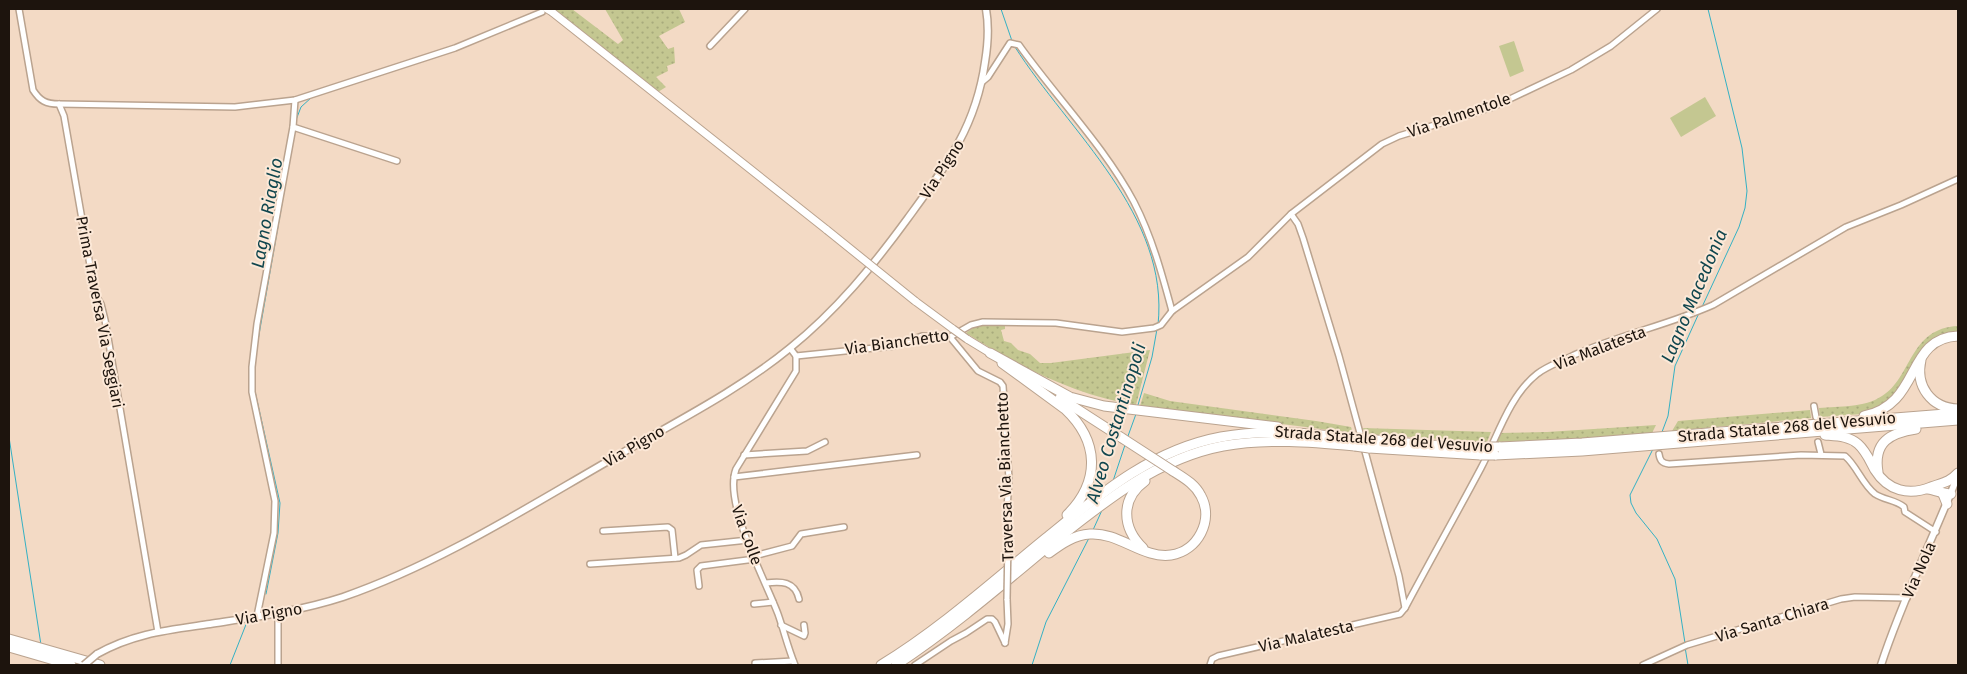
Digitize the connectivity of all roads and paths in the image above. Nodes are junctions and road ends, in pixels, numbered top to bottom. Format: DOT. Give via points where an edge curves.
graph roads {
  1 [pos="19,9"];
  2 [pos="745,9"];
  3 [pos="986,9"];
  4 [pos="1657,9"];
  5 [pos="547,11"];
  6 [pos="1014,37"];
  7 [pos="1010,43"];
  8 [pos="710,46"];
  9 [pos="982,82"];
  10 [pos="295,100"];
  11 [pos="59,104"];
  12 [pos="293,126"];
  13 [pos="397,161"];
  14 [pos="1958,179"];
  15 [pos="1291,214"];
  16 [pos="1172,311"];
  17 [pos="1958,336"];
  18 [pos="950,337"];
  19 [pos="790,348"];
  20 [pos="990,353"];
  21 [pos="796,356"];
  22 [pos="1922,357"];
  23 [pos="1814,406"];
  24 [pos="1958,409"];
  25 [pos="1958,413"];
  26 [pos="1816,417"];
  27 [pos="1958,421"];
  28 [pos="1811,425"];
  29 [pos="1315,434"];
  30 [pos="1754,436"];
  31 [pos="1670,440"];
  32 [pos="825,442"];
  33 [pos="1354,442"];
  34 [pos="1818,442"];
  35 [pos="1222,446"];
  36 [pos="1659,454"];
  37 [pos="1821,454"];
  38 [pos="744,455"];
  39 [pos="917,455"];
  40 [pos="1958,474"];
  41 [pos="734,477"];
  42 [pos="1880,477"];
  43 [pos="1942,483"];
  44 [pos="1928,488"];
  45 [pos="1109,493"];
  46 [pos="1949,493"];
  47 [pos="1947,504"];
  48 [pos="844,527"];
  49 [pos="603,531"];
  50 [pos="1936,532"];
  51 [pos="748,540"];
  52 [pos="1144,550"];
  53 [pos="754,557"];
  54 [pos="675,558"];
  55 [pos="590,564"];
  56 [pos="766,583"];
  57 [pos="1001,585"];
  58 [pos="699,586"];
  59 [pos="986,587"];
  60 [pos="1907,598"];
  61 [pos="799,599"];
  62 [pos="773,602"];
  63 [pos="754,604"];
  64 [pos="1405,608"];
  65 [pos="278,613"];
  66 [pos="257,616"];
  67 [pos="782,625"];
  68 [pos="804,625"];
  69 [pos="158,632"];
  70 [pos="9,638"];
  71 [pos="9,647"];
  72 [pos="755,663"];
  73 [pos="794,663"];
  74 [pos="71,665"];
  75 [pos="84,665"];
  76 [pos="100,665"];
  77 [pos="278,665"];
  78 [pos="881,665"];
  79 [pos="896,665"];
  80 [pos="915,665"];
  81 [pos="1210,665"];
  82 [pos="1643,665"];
  83 [pos="1881,665"];
  1 -- 11 [label="street" via="33,90 43,102"];
  2 -- 8 [label="street"];
  3 -- 9 [label="street, Via Pigno" via="987,50"];
  4 -- 15 [label="street, Via Palmentole" via="1611,46 1571,70 1493,107 1390,140"];
  5 -- 10 [label="street" via="455,48"];
  5 -- 20 [label="main road, bridge" via="915,301"];
  6 -- 7 [label="street, Via Pigno"];
  7 -- 9 [label="street, Via Pigno"];
  7 -- 16 [label="street" via="1019,45 1124,184 1154,246"];
  9 -- 19 [label="street, Via Pigno" via="964,135 951,158 888,246 829,314"];
  10 -- 11 [label="street" via="235,108"];
  10 -- 12 [label="street"];
  11 -- 69 [label="street, Prima Traversa Via Seggiari" via="64,116 95,294 105,320"];
  12 -- 13 [label="street"];
  12 -- 66 [label="street" via="256,324 252,367 252,392 275,501 274,533"];
  14 -- 64 [label="street, Via Malatesta" via="1838,232 1713,305 1605,342 1537,374 1518,396"];
  15 -- 16 [label="street, Via Bianchetto" via="1248,257"];
  15 -- 64 [label="street" via="1303,238 1339,356"];
  16 -- 18 [label="street, Via Bianchetto" via="1161,325 1154,328 1122,332 1056,323 983,322"];
  17 -- 22 [label="highway" via="1940,339"];
  18 -- 21 [label="street, Via Bianchetto" via="922,336 894,346"];
  18 -- 80 [label="street, Traversa Via Bianchetto, bridge" via="978,371 1005,387 1009,479 1008,624 1005,643 995,622 986,619"];
  19 -- 21 [label="street"];
  19 -- 65 [label="street, Via Pigno" via="708,404 432,560 344,596"];
  20 -- 29 [label="highway" via="1070,397 1104,406"];
  20 -- 52 [label="highway, bridge" via="1190,482 1201,496 1206,515 1202,533 1189,548 1171,555"];
  20 -- 59 [label="highway" via="1074,417 1086,436 1092,463 1087,488 1077,504"];
  21 -- 38 [label="street, Via Colle" via="796,371"];
  22 -- 24 [label="highway" via="1920,374 1925,392 1938,404"];
  22 -- 28 [label="highway" via="1903,392 1885,409 1874,414"];
  23 -- 26 [label="street"];
  25 -- 28 [label="highway, Strada Statale 268 del Vesuvio"];
  27 -- 30 [label="highway, Strada Statale 268 del Vesuvio"];
  27 -- 42 [label="highway" via="1899,432 1884,441 1877,460"];
  28 -- 31 [label="highway, Strada Statale 268 del Vesuvio"];
  29 -- 33 [label="highway, Strada Statale 268 del Vesuvio"];
  29 -- 45 [label="highway, Strada Statale 268 del Vesuvio" via="1256,432 1200,442 1150,462 1120,480"];
  30 -- 31 [label="highway, Strada Statale 268 del Vesuvio"];
  30 -- 42 [label="highway" via="1825,435 1850,439 1864,452"];
  31 -- 33 [label="highway, Strada Statale 268 del Vesuvio, bridge" via="1549,445 1497,451"];
  32 -- 38 [label="street" via="807,451"];
  33 -- 35 [label="highway, Strada Statale 268 del Vesuvio" via="1274,441"];
  34 -- 37 [label="street"];
  35 -- 45 [label="highway, Strada Statale 268 del Vesuvio" via="1174,461"];
  35 -- 52 [label="highway" via="1148,478 1136,488 1131,495 1126,522 1133,538"];
  36 -- 37 [label="street" via="1660,460 1669,464"];
  37 -- 50 [label="street" via="1845,456 1877,495 1900,504 1905,512"];
  38 -- 41 [label="street, Via Colle"];
  39 -- 41 [label="street"];
  40 -- 43 [label="highway"];
  40 -- 46 [label="street"];
  41 -- 51 [label="street, Via Colle" via="736,506"];
  42 -- 44 [label="highway" via="1900,491"];
  43 -- 44 [label="highway"];
  43 -- 46 [label="highway"];
  44 -- 46 [label="highway"];
  45 -- 57 [label="highway, Strada Statale 268 del Vesuvio" via="1097,508"];
  45 -- 59 [label="highway, Strada Statale 268 del Vesuvio"];
  46 -- 47 [label="highway"];
  47 -- 50 [label="street, Via Nola"];
  48 -- 53 [label="street" via="801,534 792,546"];
  49 -- 54 [label="street" via="670,527"];
  50 -- 60 [label="street, Via Nola"];
  51 -- 53 [label="street, Via Colle"];
  51 -- 54 [label="street" via="701,544 684,556"];
  52 -- 57 [label="highway" via="1116,538 1086,535 1063,544"];
  53 -- 56 [label="street, Via Colle"];
  53 -- 58 [label="street" via="701,566 697,570"];
  54 -- 55 [label="street"];
  56 -- 61 [label="street" via="779,581 789,584"];
  56 -- 62 [label="street, Via Colle"];
  57 -- 79 [label="highway, Strada Statale 268 del Vesuvio"];
  59 -- 78 [label="highway, Strada Statale 268 del Vesuvio"];
  60 -- 82 [label="street, Via Santa Chiara" via="1841,599 1687,645"];
  60 -- 83 [label="street, Via Nola"];
  62 -- 63 [label="street"];
  62 -- 67 [label="street, Via Colle"];
  64 -- 81 [label="street, Via Malatesta" via="1400,614 1218,656"];
  65 -- 66 [label="street, Via Pigno"];
  65 -- 77 [label="street"];
  66 -- 69 [label="street, Via Pigno"];
  67 -- 68 [label="street" via="804,636"];
  67 -- 73 [label="street, Via Colle"];
  69 -- 75 [label="street, Via Pigno, bridge" via="134,637 97,654"];
  70 -- 76 [label="highway"];
  71 -- 74 [label="highway"];
  72 -- 73 [label="street"];
}
